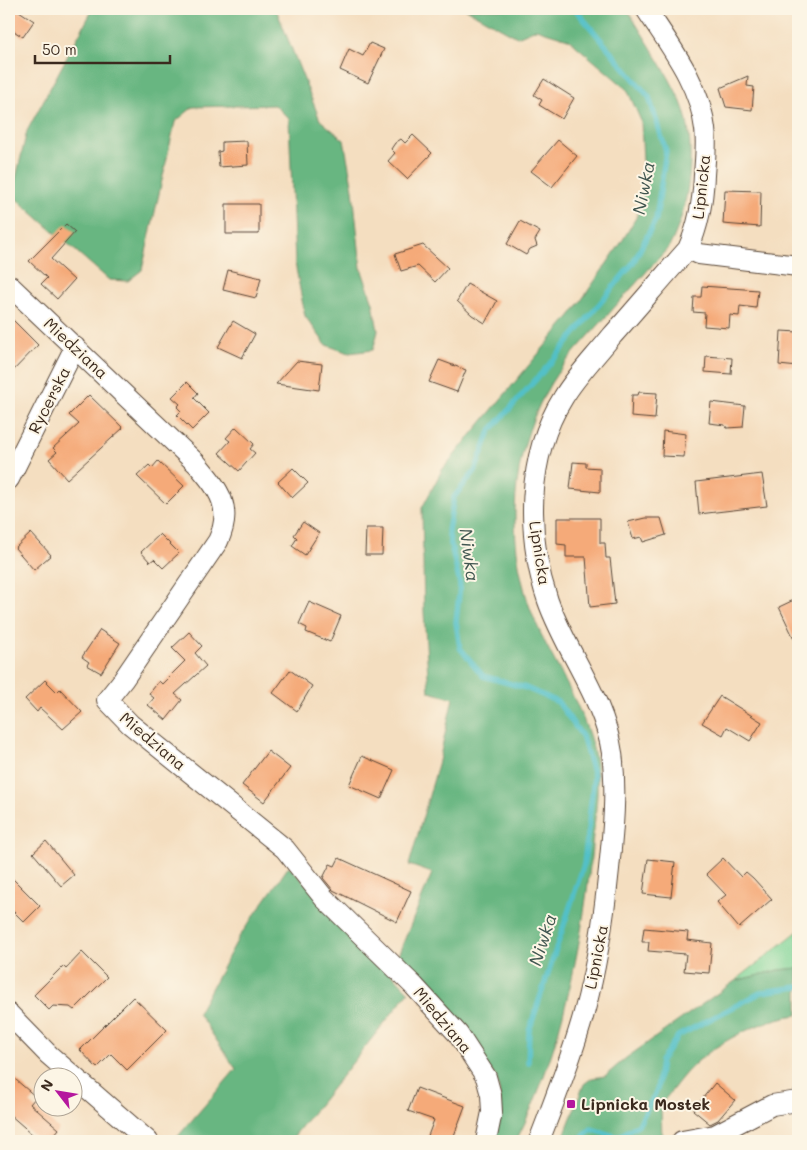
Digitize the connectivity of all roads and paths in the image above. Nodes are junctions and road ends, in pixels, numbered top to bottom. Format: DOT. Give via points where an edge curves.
graph roads {
  1 [pos="646,9"];
  2 [pos="688,249"];
  3 [pos="798,266"];
  4 [pos="9,285"];
  5 [pos="75,347"];
  6 [pos="9,479"];
  7 [pos="9,1014"];
  8 [pos="798,1100"];
  9 [pos="148,1141"];
  10 [pos="486,1141"];
  11 [pos="539,1141"];
  12 [pos="682,1141"];
  1 -- 2 [label="street, Lipnicka" via="683,66 705,129 704,192 697,228"];
  2 -- 3 [label="street" via="699,254"];
  2 -- 11 [label="street, Lipnicka" via="563,398 549,426 537,467 533,514 543,583 556,620 595,698 605,725 615,776 612,841 595,966 570,1060"];
  4 -- 5 [label="street, Miedziana"];
  5 -- 6 [label="street, Rycerska"];
  5 -- 10 [label="street, Miedziana" via="197,464 216,486 225,512 224,528 218,541 107,700 130,724 285,849 324,898 458,1034 486,1077 491,1095 492,1112"];
  7 -- 9 [label="street" via="49,1055"];
  8 -- 12 [label="street" via="772,1105 715,1135"];
}
